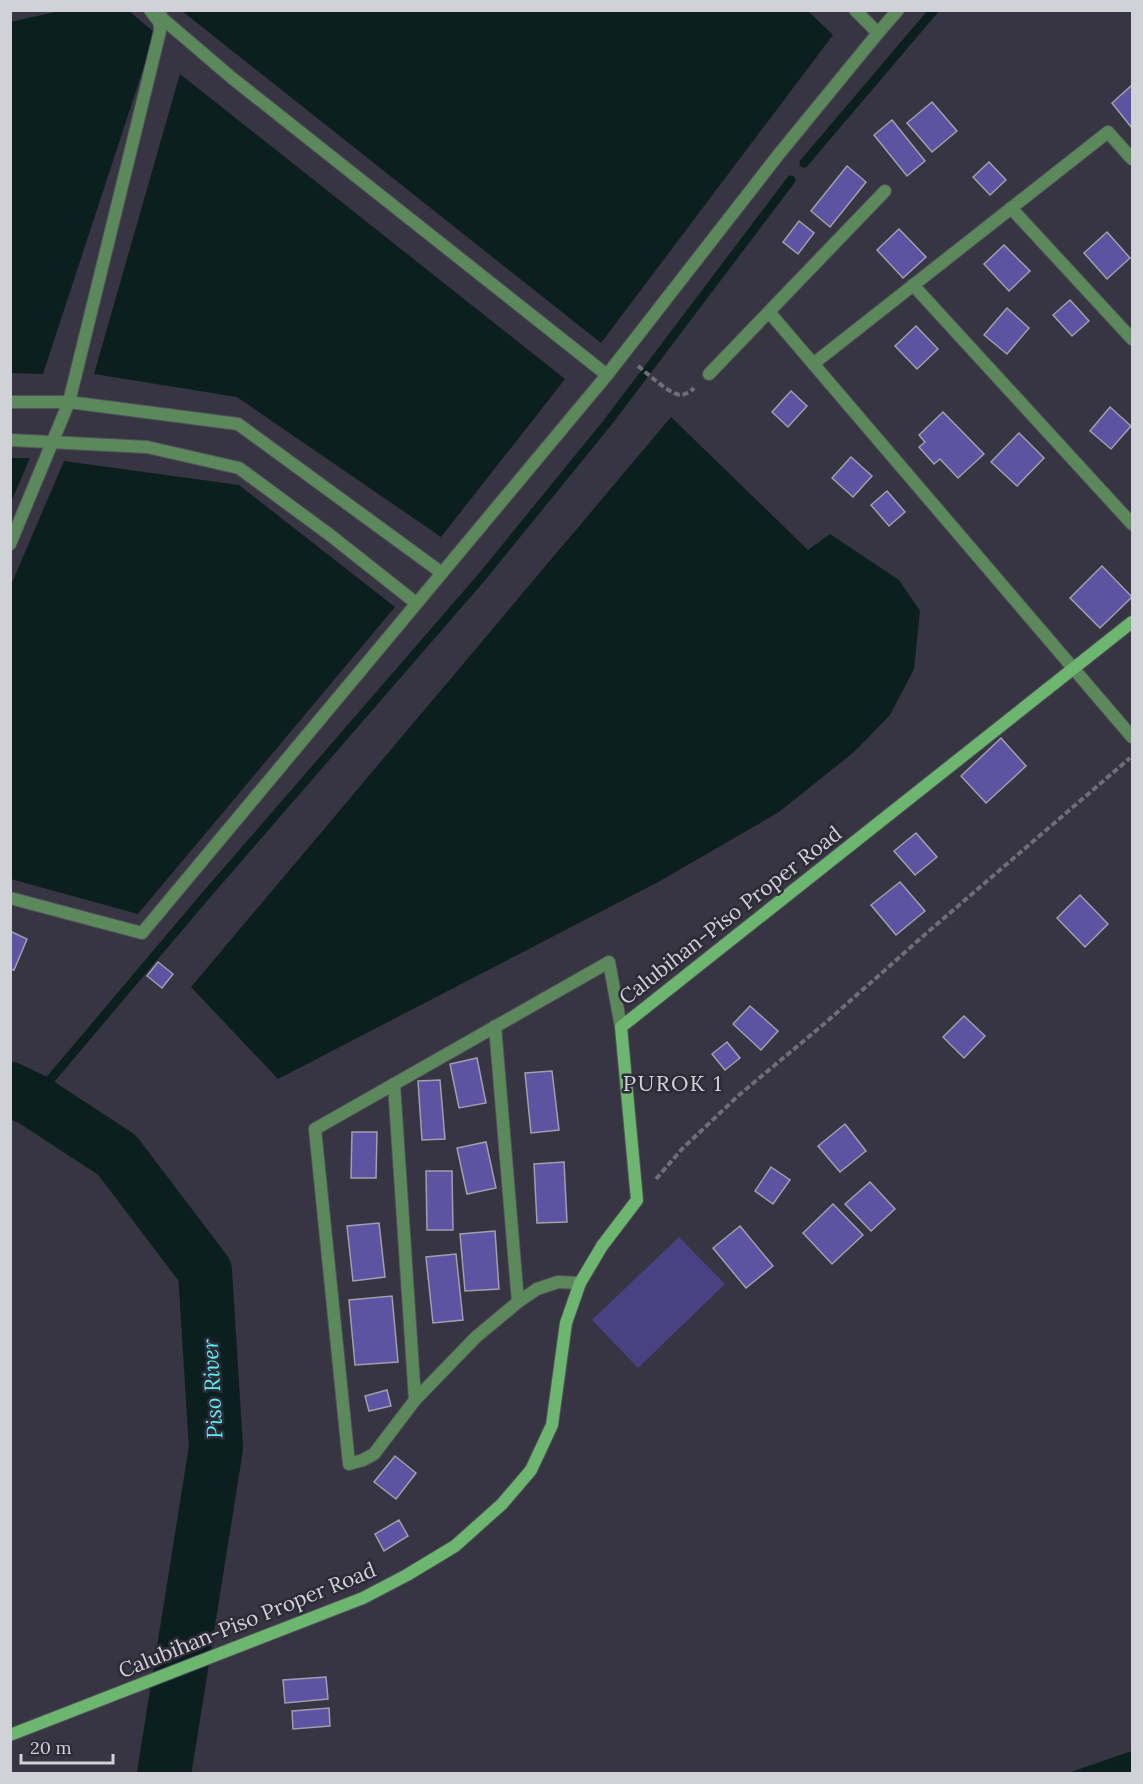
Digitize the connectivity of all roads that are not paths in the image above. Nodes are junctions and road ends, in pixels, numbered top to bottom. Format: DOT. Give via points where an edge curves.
graph roads {
  1 [pos="150,10"];
  2 [pos="157,10"];
  3 [pos="855,10"];
  4 [pos="898,10"];
  5 [pos="878,33"];
  6 [pos="1132,159"];
  7 [pos="885,191"];
  8 [pos="1011,208"];
  9 [pos="913,285"];
  10 [pos="769,312"];
  11 [pos="1132,339"];
  12 [pos="813,363"];
  13 [pos="709,374"];
  14 [pos="607,375"];
  15 [pos="10,402"];
  16 [pos="69,402"];
  17 [pos="10,440"];
  18 [pos="53,441"];
  19 [pos="1132,524"];
  20 [pos="10,544"];
  21 [pos="442,573"];
  22 [pos="416,603"];
  23 [pos="1132,622"];
  24 [pos="1074,669"];
  25 [pos="1132,737"];
  26 [pos="10,898"];
  27 [pos="495,1026"];
  28 [pos="621,1027"];
  29 [pos="394,1084"];
  30 [pos="580,1282"];
  31 [pos="518,1302"];
  32 [pos="416,1400"];
  33 [pos="10,1735"];
  1 -- 16 [label="street" via="160,23 160,31"];
  2 -- 14 [label="street" via="232,78"];
  3 -- 5 [label="street"];
  4 -- 5 [label="street"];
  5 -- 14 [label="street"];
  6 -- 8 [label="street" via="1108,132"];
  7 -- 10 [label="street"];
  8 -- 9 [label="street"];
  8 -- 11 [label="street"];
  9 -- 12 [label="street"];
  9 -- 19 [label="street"];
  10 -- 12 [label="street"];
  10 -- 13 [label="street"];
  12 -- 24 [label="street"];
  14 -- 21 [label="street"];
  15 -- 16 [label="street"];
  16 -- 18 [label="street"];
  16 -- 21 [label="street" via="238,424"];
  17 -- 18 [label="street"];
  18 -- 20 [label="street"];
  18 -- 22 [label="street" via="147,447 239,468"];
  21 -- 22 [label="street"];
  22 -- 26 [label="street" via="142,933"];
  23 -- 24 [label="street, Calubihan-Piso Proper Road"];
  24 -- 25 [label="street"];
  24 -- 28 [label="street, Calubihan-Piso Proper Road"];
  27 -- 28 [label="street" via="609,962"];
  27 -- 29 [label="street"];
  27 -- 31 [label="street"];
  28 -- 30 [label="street, Calubihan-Piso Proper Road" via="637,1200"];
  29 -- 32 [label="street"];
  29 -- 32 [label="street" via="315,1129 349,1464 374,1454"];
  30 -- 31 [label="street" via="558,1282 537,1289"];
  30 -- 33 [label="street, Calubihan-Piso Proper Road" via="566,1323 552,1425 531,1470 502,1504 455,1546 363,1598"];
  31 -- 32 [label="street" via="476,1337"];
}
